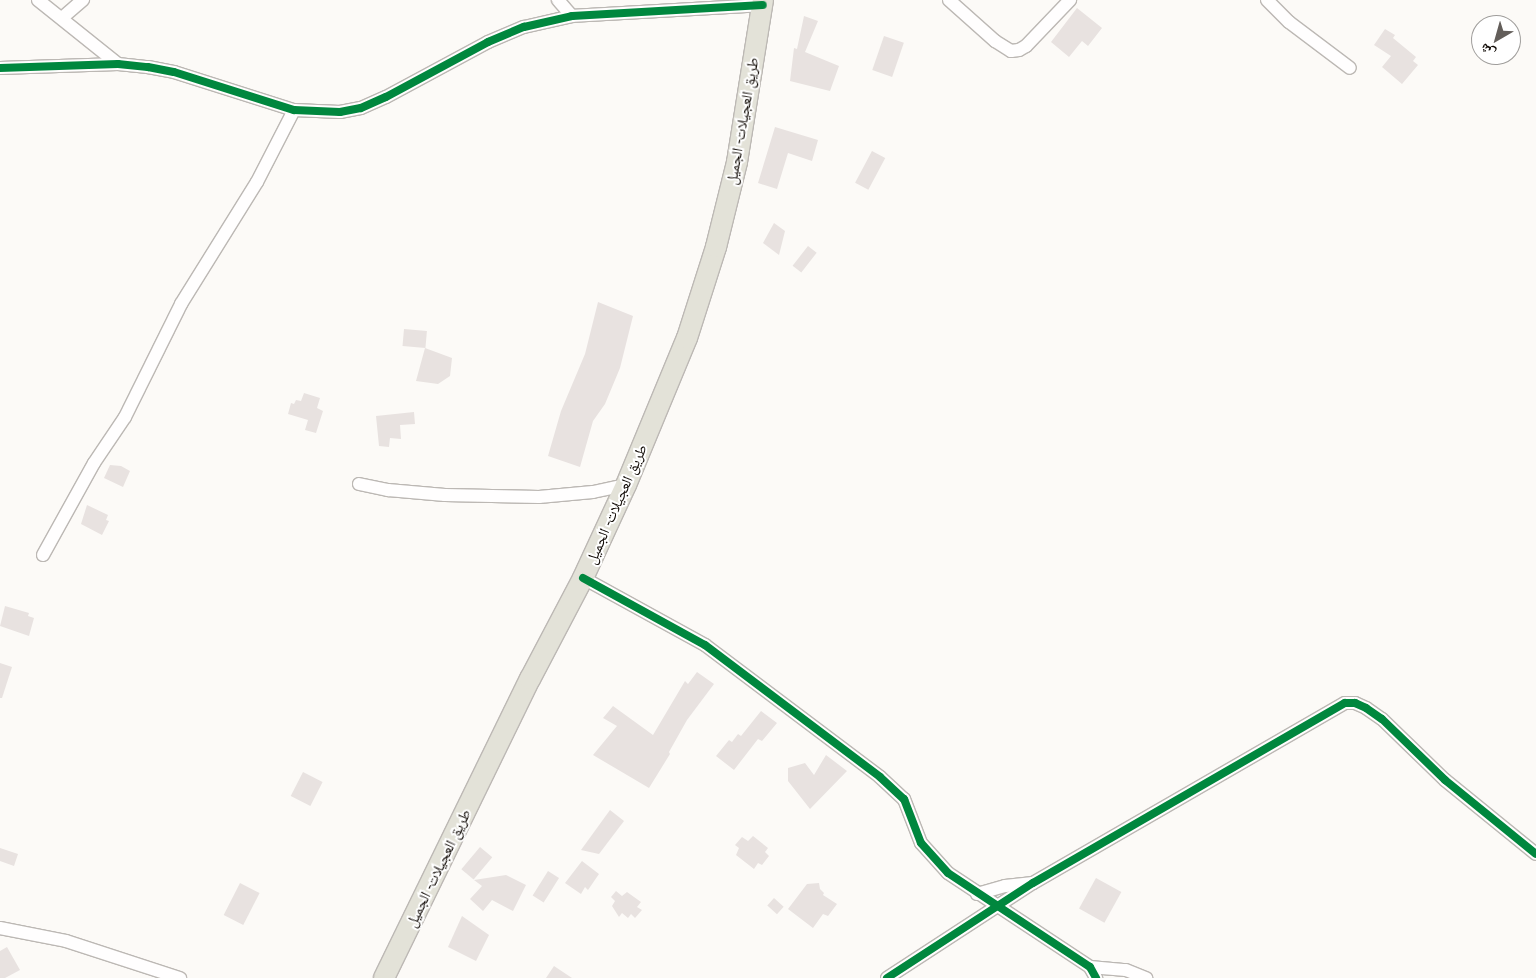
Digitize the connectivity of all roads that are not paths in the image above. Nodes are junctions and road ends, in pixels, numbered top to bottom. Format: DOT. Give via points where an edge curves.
graph roads {
  1 [pos="38,0"];
  2 [pos="83,0"];
  3 [pos="558,0"];
  4 [pos="949,0"];
  5 [pos="1070,0"];
  6 [pos="1267,0"];
  7 [pos="763,3"];
  8 [pos="572,16"];
  9 [pos="62,18"];
  10 [pos="118,64"];
  11 [pos="0,68"];
  12 [pos="1350,68"];
  13 [pos="294,110"];
  14 [pos="358,484"];
  15 [pos="626,484"];
  16 [pos="43,555"];
  17 [pos="583,578"];
  18 [pos="1536,854"];
  19 [pos="1033,883"];
  20 [pos="977,894"];
  21 [pos="998,907"];
  22 [pos="0,928"];
  23 [pos="1093,973"];
  24 [pos="1123,974"];
  25 [pos="180,978"];
  26 [pos="384,978"];
  27 [pos="888,978"];
  28 [pos="1146,978"];
  1 -- 9 [label="street"];
  2 -- 9 [label="street"];
  3 -- 8 [label="street"];
  4 -- 5 [label="street" via="1011,51 1026,46"];
  6 -- 12 [label="street" via="1289,22"];
  7 -- 8 [label="street"];
  7 -- 15 [label="main road, طريق العجيلات- الجميل" via="737,162 716,247 687,338"];
  8 -- 13 [label="street" via="524,27 488,42 360,108 325,112"];
  9 -- 10 [label="street"];
  10 -- 11 [label="street"];
  10 -- 13 [label="street" via="174,72"];
  13 -- 16 [label="street" via="257,182 181,304 125,417 94,463"];
  14 -- 15 [label="street" via="445,495 539,498 593,492"];
  15 -- 17 [label="main road, طريق العجيلات- الجميل"];
  17 -- 20 [label="street" via="705,645 880,776 904,799 927,852 948,873"];
  17 -- 26 [label="main road, طريق العجيلات- الجميل"];
  18 -- 19 [label="street" via="1445,780 1382,720 1366,708 1345,703"];
  19 -- 20 [label="street"];
  19 -- 21 [label="street"];
  20 -- 21 [label="street"];
  21 -- 23 [label="street"];
  21 -- 27 [label="street"];
  22 -- 25 [label="street" via="66,941"];
  23 -- 24 [label="street"];
  24 -- 28 [label="street"];
}
